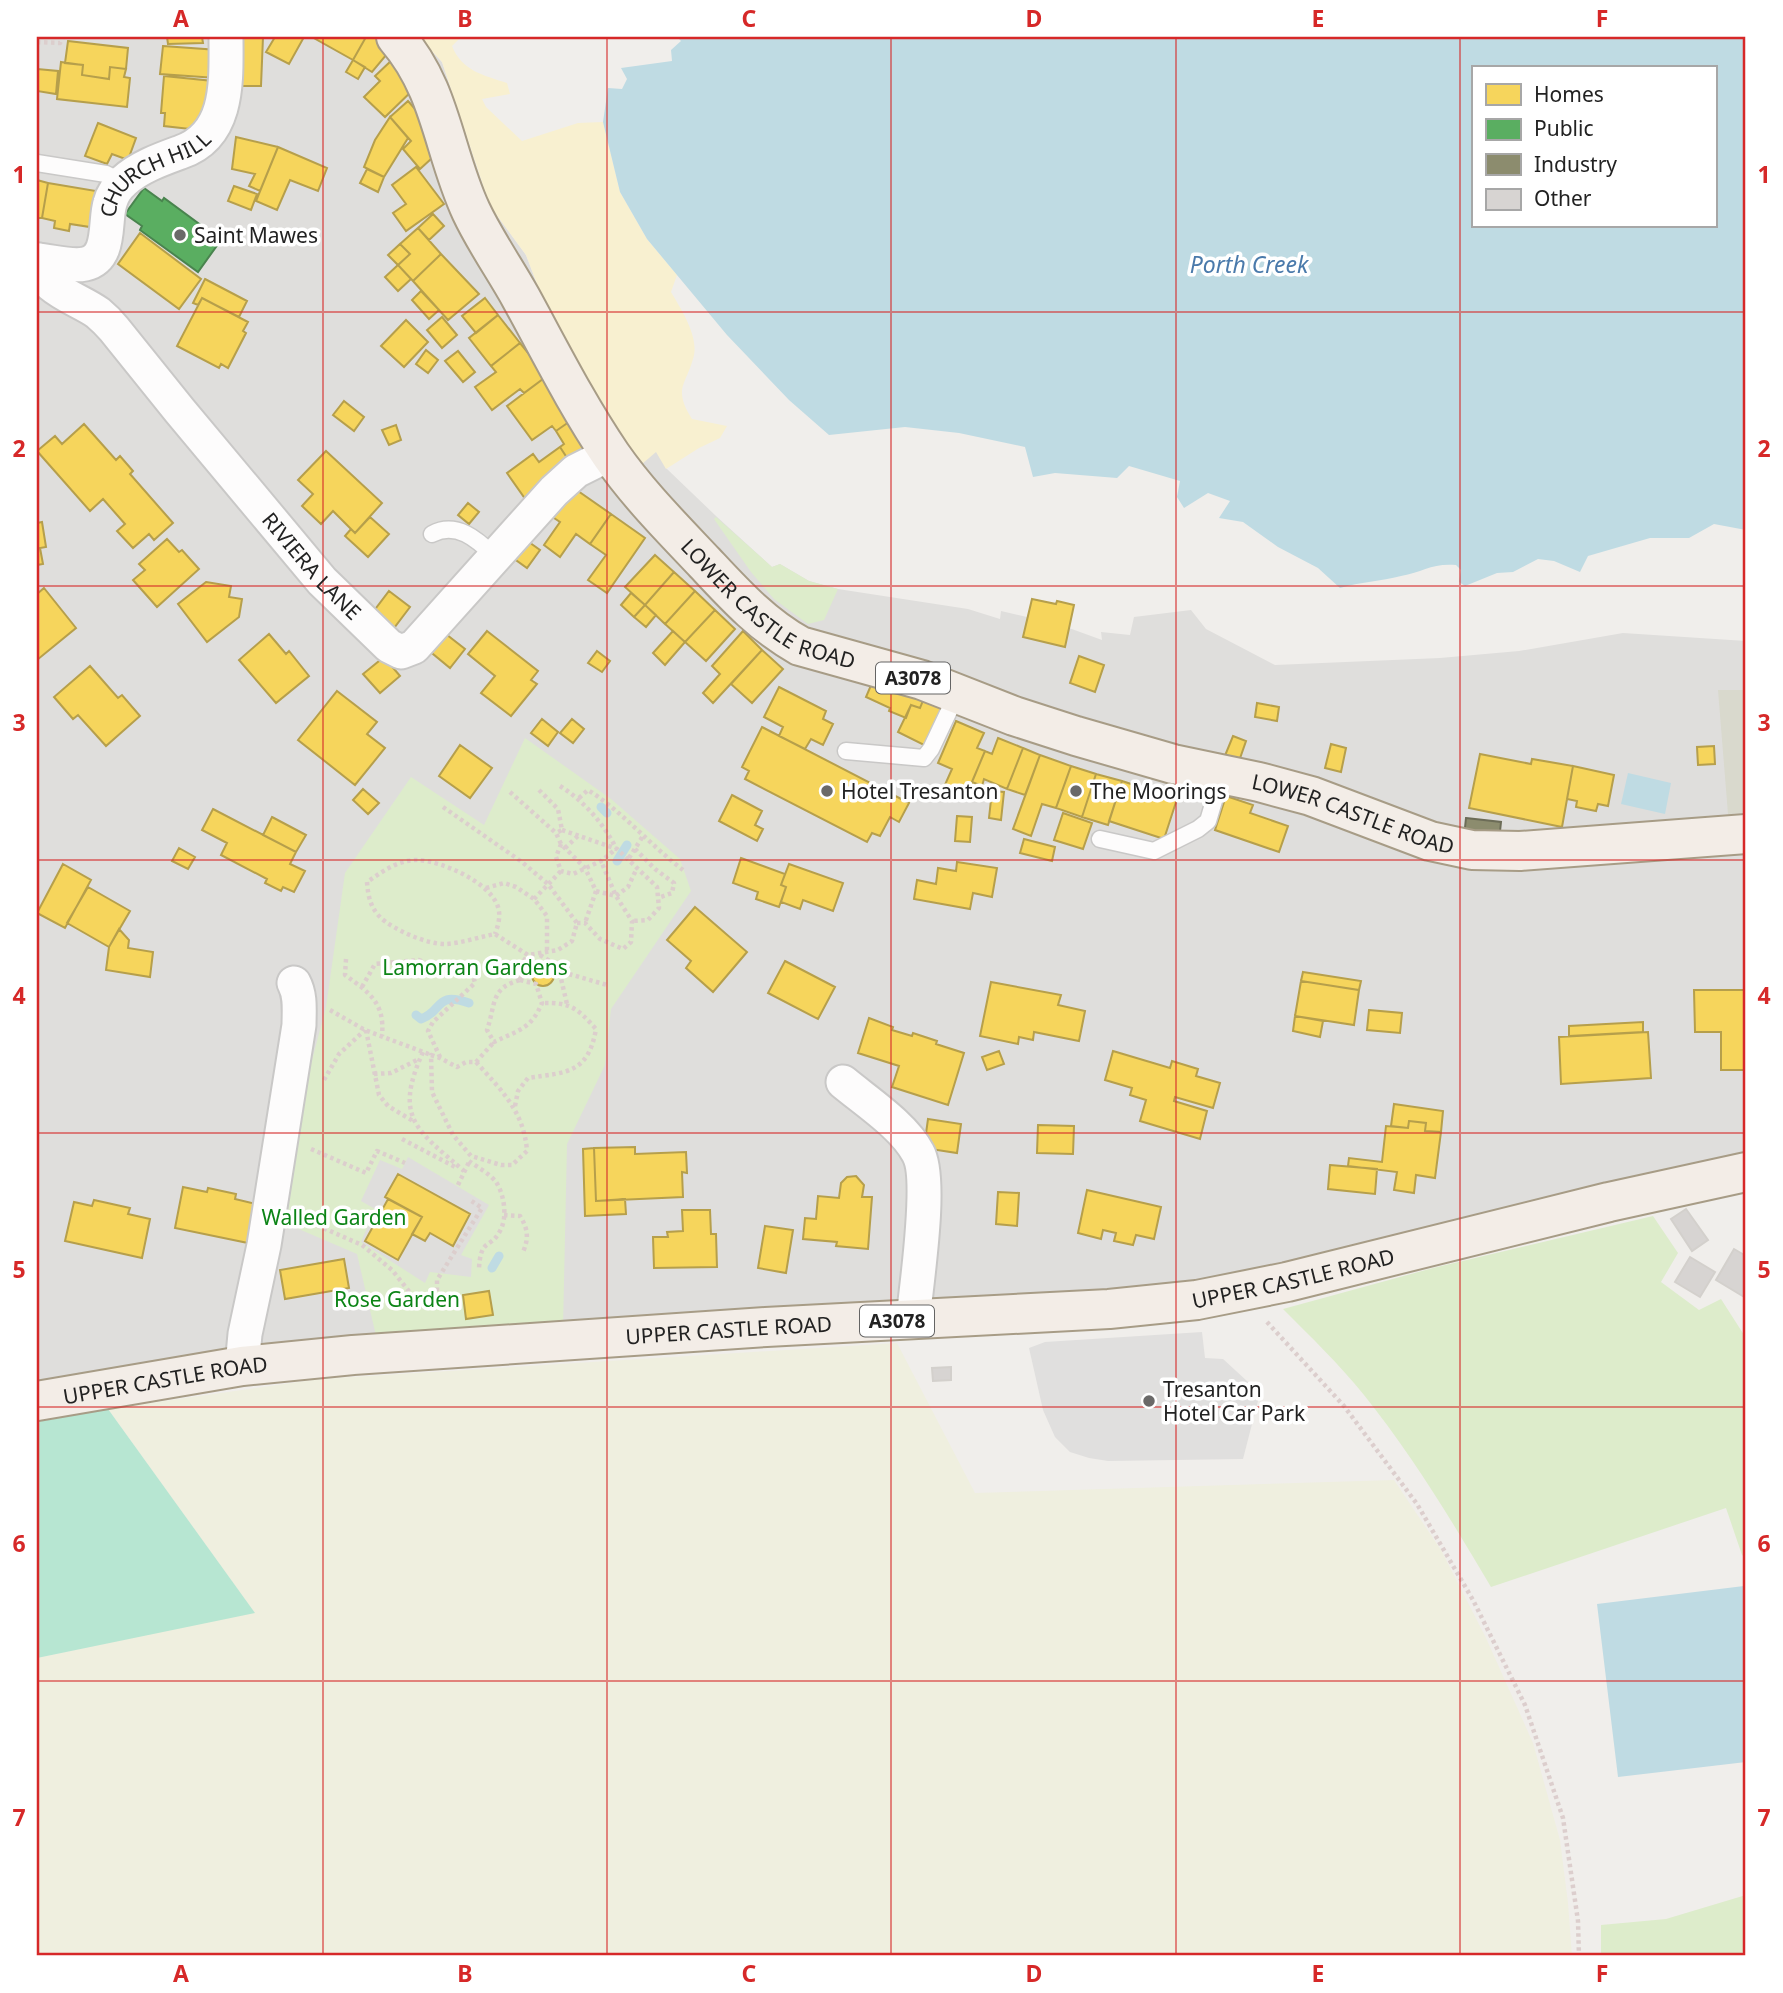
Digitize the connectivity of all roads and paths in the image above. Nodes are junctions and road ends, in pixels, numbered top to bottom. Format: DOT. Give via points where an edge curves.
graph roads {
  1 [pos="63,37"];
  2 [pos="226,37"];
  3 [pos="396,37"];
  4 [pos="37,42"];
  5 [pos="37,163"];
  6 [pos="122,182"];
  7 [pos="37,260"];
  8 [pos="610,454"];
  9 [pos="432,534"];
  10 [pos="495,556"];
  11 [pos="957,694"];
  12 [pos="846,751"];
  13 [pos="1222,774"];
  14 [pos="560,786"];
  15 [pos="539,790"];
  16 [pos="510,792"];
  17 [pos="579,798"];
  18 [pos="443,807"];
  19 [pos="562,830"];
  20 [pos="556,833"];
  21 [pos="1746,834"];
  22 [pos="579,835"];
  23 [pos="643,836"];
  24 [pos="1100,839"];
  25 [pos="563,846"];
  26 [pos="617,849"];
  27 [pos="635,849"];
  28 [pos="629,858"];
  29 [pos="601,861"];
  30 [pos="585,868"];
  31 [pos="637,869"];
  32 [pos="683,870"];
  33 [pos="561,871"];
  34 [pos="548,884"];
  35 [pos="486,888"];
  36 [pos="596,891"];
  37 [pos="616,896"];
  38 [pos="658,898"];
  39 [pos="534,899"];
  40 [pos="632,921"];
  41 [pos="577,922"];
  42 [pos="585,923"];
  43 [pos="495,934"];
  44 [pos="547,953"];
  45 [pos="528,955"];
  46 [pos="540,955"];
  47 [pos="346,959"];
  48 [pos="554,975"];
  49 [pos="520,980"];
  50 [pos="294,983"];
  51 [pos="607,985"];
  52 [pos="362,987"];
  53 [pos="542,1003"];
  54 [pos="567,1005"];
  55 [pos="326,1007"];
  56 [pos="365,1030"];
  57 [pos="382,1036"];
  58 [pos="494,1042"];
  59 [pos="423,1052"];
  60 [pos="431,1055"];
  61 [pos="440,1058"];
  62 [pos="420,1059"];
  63 [pos="476,1062"];
  64 [pos="374,1074"];
  65 [pos="843,1082"];
  66 [pos="322,1088"];
  67 [pos="514,1105"];
  68 [pos="413,1121"];
  69 [pos="402,1139"];
  70 [pos="306,1156"];
  71 [pos="470,1158"];
  72 [pos="405,1163"];
  73 [pos="464,1171"];
  74 [pos="1746,1172"];
  75 [pos="458,1185"];
  76 [pos="470,1200"];
  77 [pos="292,1214"];
  78 [pos="504,1215"];
  79 [pos="523,1252"];
  80 [pos="479,1268"];
  81 [pos="1240,1293"];
  82 [pos="437,1305"];
  83 [pos="464,1305"];
  84 [pos="912,1320"];
  85 [pos="243,1366"];
  86 [pos="37,1401"];
  87 [pos="1579,1956"];
  1 -- 4 [label="path" via="60,43"];
  2 -- 6 [label="street, CHURCH HILL" via="222,103 211,132 196,146"];
  3 -- 8 [label="main road, LOWER CASTLE ROAD / A3078" via="419,68 436,107 472,213"];
  5 -- 6 [label="lane" via="106,174"];
  6 -- 7 [label="street, CHURCH HILL" via="110,202 105,243 92,261 82,265"];
  7 -- 10 [label="street, RIVIERA LANE" via="46,280 114,329 310,568 395,650 414,647"];
  8 -- 10 [label="street, RIVIERA LANE" via="569,477"];
  8 -- 11 [label="main road, LOWER CASTLE ROAD / A3078" via="734,594 778,633 800,646"];
  9 -- 10 [label="lane" via="455,529"];
  11 -- 12 [label="lane" via="924,758"];
  11 -- 13 [label="main road, LOWER CASTLE ROAD / A3078" via="1076,736"];
  13 -- 21 [label="main road, LOWER CASTLE ROAD / A3078" via="1311,796 1430,841 1472,850 1520,852"];
  13 -- 24 [label="lane" via="1208,821 1189,834 1154,851"];
  14 -- 17 [label="path"];
  15 -- 19 [label="path" via="558,810"];
  16 -- 20 [label="path"];
  17 -- 23 [label="path" via="588,790"];
  17 -- 26 [label="path"];
  18 -- 34 [label="path"];
  19 -- 20 [label="path"];
  19 -- 22 [label="path"];
  20 -- 25 [label="path"];
  22 -- 25 [label="path"];
  22 -- 26 [label="path"];
  23 -- 27 [label="path"];
  23 -- 32 [label="path"];
  25 -- 30 [label="path"];
  25 -- 33 [label="path" via="556,857"];
  26 -- 28 [label="path"];
  26 -- 29 [label="path"];
  27 -- 28 [label="path"];
  27 -- 38 [label="path" via="674,883 671,893"];
  28 -- 31 [label="path"];
  29 -- 30 [label="path"];
  29 -- 37 [label="path"];
  30 -- 33 [label="path" via="573,874"];
  30 -- 36 [label="path"];
  31 -- 37 [label="path" via="628,887"];
  31 -- 38 [label="path" via="657,887"];
  33 -- 34 [label="path"];
  34 -- 39 [label="path"];
  34 -- 41 [label="path"];
  35 -- 39 [label="path" via="504,883"];
  35 -- 43 [label="path" via="499,908"];
  35 -- 43 [label="path" via="444,866 416,860 392,865 367,882 369,900 380,917 414,937 446,944"];
  36 -- 37 [label="path"];
  36 -- 42 [label="path"];
  37 -- 40 [label="path"];
  38 -- 40 [label="path" via="659,908 648,920"];
  39 -- 44 [label="path" via="547,916"];
  40 -- 42 [label="path" via="631,942 623,949 600,939"];
  41 -- 42 [label="path"];
  41 -- 44 [label="path" via="572,941"];
  43 -- 45 [label="path"];
  44 -- 46 [label="path"];
  45 -- 46 [label="path"];
  45 -- 49 [label="path" via="519,967"];
  46 -- 54 [label="path" via="558,966"];
  47 -- 52 [label="path" via="345,975"];
  48 -- 51 [label="path, bridge" via="569,974"];
  49 -- 53 [label="path" via="536,984"];
  49 -- 58 [label="path" via="505,985 496,996 487,1030"];
  50 -- 85 [label="street" via="299,1025"];
  52 -- 57 [label="path" via="378,1004"];
  52 -- 61 [label="path" via="375,964 419,960 472,972 475,983 428,1031"];
  53 -- 54 [label="path"];
  53 -- 58 [label="path" via="535,1019"];
  54 -- 67 [label="path" via="579,1010 596,1029 592,1050 577,1067 556,1076 528,1078"];
  55 -- 56 [label="path"];
  56 -- 57 [label="path"];
  56 -- 64 [label="path"];
  56 -- 66 [label="path" via="339,1054"];
  57 -- 59 [label="path"];
  58 -- 63 [label="path"];
  59 -- 60 [label="path"];
  59 -- 62 [label="path"];
  60 -- 61 [label="path"];
  60 -- 71 [label="path" via="432,1092"];
  61 -- 63 [label="path" via="457,1067"];
  62 -- 64 [label="path" via="391,1073"];
  62 -- 68 [label="path" via="410,1090"];
  63 -- 67 [label="path"];
  64 -- 68 [label="path" via="379,1096"];
  65 -- 84 [label="street" via="905,1134 923,1164 922,1228"];
  67 -- 71 [label="path" via="527,1151 512,1165"];
  68 -- 73 [label="path"];
  69 -- 73 [label="path"];
  70 -- 72 [label="path" via="307,1148 366,1173 377,1151"];
  71 -- 73 [label="path"];
  71 -- 78 [label="path" via="495,1181"];
  73 -- 75 [label="path"];
  74 -- 81 [label="main road, UPPER CASTLE ROAD / A3078"];
  76 -- 82 [label="path" via="482,1208 437,1280"];
  77 -- 82 [label="path" via="362,1245 392,1270 412,1295"];
  78 -- 79 [label="path" via="520,1216 526,1226 528,1241"];
  78 -- 80 [label="path" via="500,1231 480,1253"];
  81 -- 84 [label="main road, UPPER CASTLE ROAD / A3078" via="1155,1305"];
  81 -- 87 [label="path" via="1344,1406 1417,1504 1473,1600 1525,1705 1563,1818"];
  82 -- 83 [label="path"];
  84 -- 85 [label="main road, UPPER CASTLE ROAD / A3078" via="408,1350"];
  85 -- 86 [label="main road, UPPER CASTLE ROAD / A3078"];
}
